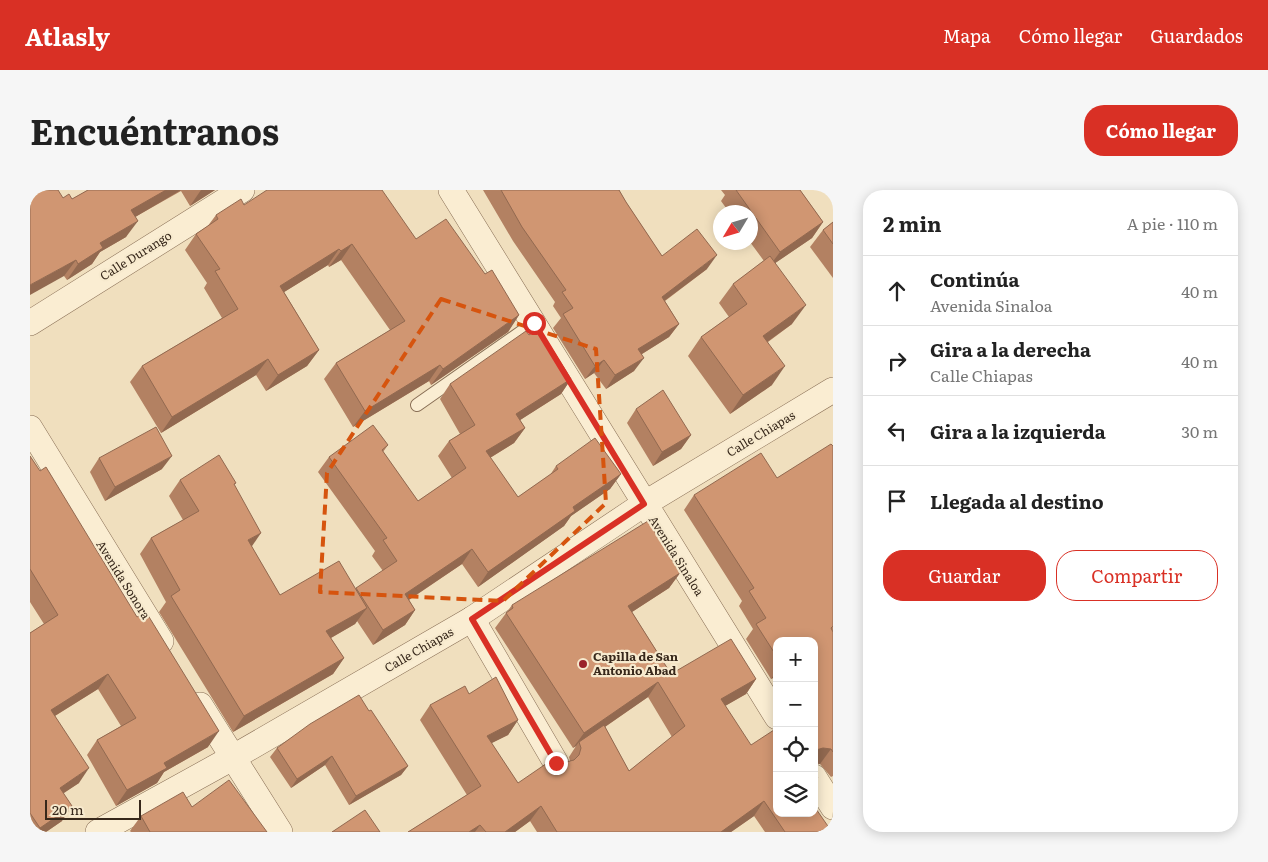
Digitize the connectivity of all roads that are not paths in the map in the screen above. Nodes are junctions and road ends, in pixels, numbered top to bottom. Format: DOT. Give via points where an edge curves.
graph roads {
  1 [pos="242,190"];
  2 [pos="451,190"];
  3 [pos="30,323"];
  4 [pos="534,323"];
  5 [pos="833,390"];
  6 [pos="417,405"];
  7 [pos="30,428"];
  8 [pos="644,504"];
  9 [pos="472,619"];
  10 [pos="170,656"];
  11 [pos="186,682"];
  12 [pos="773,711"];
  13 [pos="232,758"];
  14 [pos="556,763"];
  15 [pos="818,783"];
  16 [pos="833,807"];
  17 [pos="98,832"];
  18 [pos="280,832"];
  1 -- 3 [label="street, Calle Durango"];
  2 -- 4 [label="street, Avenida Sinaloa"];
  4 -- 6 [label="lane"];
  4 -- 8 [label="street, Avenida Sinaloa"];
  5 -- 8 [label="street, Calle Chiapas"];
  7 -- 10 [label="street, Avenida Sonora"];
  8 -- 9 [label="street, Calle Chiapas"];
  8 -- 12 [label="street, Avenida Sinaloa"];
  9 -- 13 [label="street, Calle Chiapas"];
  9 -- 14 [label="street"];
  11 -- 13 [label="street"];
  13 -- 17 [label="street, Calle Chiapas"];
  13 -- 18 [label="street"];
  15 -- 16 [label="street"];
}
